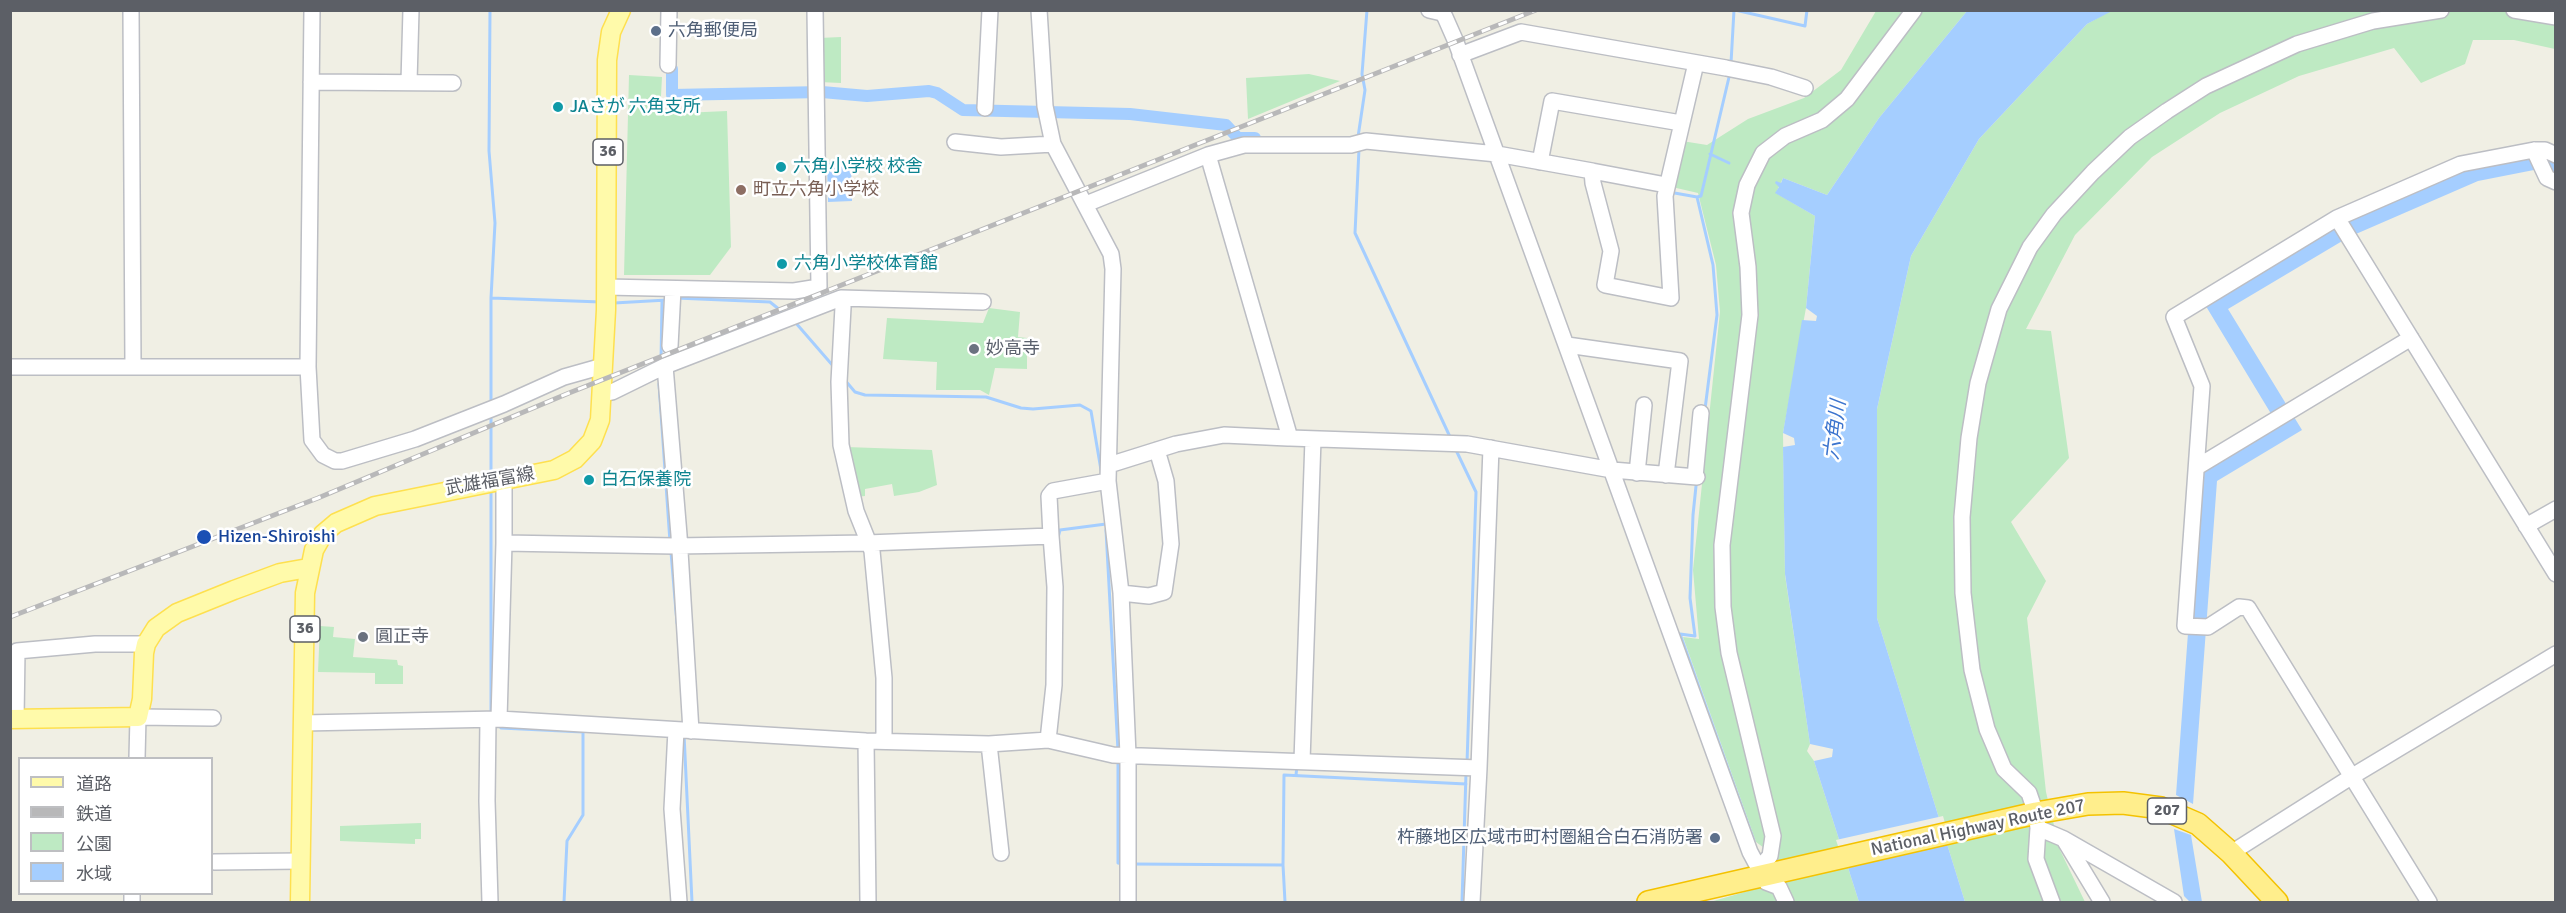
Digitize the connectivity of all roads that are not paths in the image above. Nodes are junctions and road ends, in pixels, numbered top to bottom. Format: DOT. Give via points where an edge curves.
graph roads {
  1 [pos="131,10"];
  2 [pos="312,10"];
  3 [pos="411,10"];
  4 [pos="621,10"];
  5 [pos="669,10"];
  6 [pos="815,10"];
  7 [pos="990,10"];
  8 [pos="1039,10"];
  9 [pos="1429,10"];
  10 [pos="1914,10"];
  11 [pos="2441,10"];
  12 [pos="2514,10"];
  13 [pos="2556,17"];
  14 [pos="1460,55"];
  15 [pos="1696,63"];
  16 [pos="668,65"];
  17 [pos="311,82"];
  18 [pos="409,82"];
  19 [pos="453,83"];
  20 [pos="1806,88"];
  21 [pos="985,108"];
  22 [pos="1681,123"];
  23 [pos="955,142"];
  24 [pos="1053,144"];
  25 [pos="2534,150"];
  26 [pos="2556,155"];
  27 [pos="1208,156"];
  28 [pos="1499,159"];
  29 [pos="1540,162"];
  30 [pos="1592,176"];
  31 [pos="2551,180"];
  32 [pos="1666,190"];
  33 [pos="1086,204"];
  34 [pos="2337,218"];
  35 [pos="672,296"];
  36 [pos="606,297"];
  37 [pos="841,298"];
  38 [pos="983,302"];
  39 [pos="2411,338"];
  40 [pos="1567,345"];
  41 [pos="670,346"];
  42 [pos="10,366"];
  43 [pos="134,366"];
  44 [pos="603,366"];
  45 [pos="308,367"];
  46 [pos="661,368"];
  47 [pos="602,394"];
  48 [pos="1644,405"];
  49 [pos="1701,413"];
  50 [pos="1284,438"];
  51 [pos="1312,439"];
  52 [pos="1491,448"];
  53 [pos="1158,455"];
  54 [pos="2198,467"];
  55 [pos="1612,470"];
  56 [pos="1637,473"];
  57 [pos="1106,475"];
  58 [pos="1666,475"];
  59 [pos="497,481"];
  60 [pos="2556,509"];
  61 [pos="2526,526"];
  62 [pos="1051,539"];
  63 [pos="504,543"];
  64 [pos="676,543"];
  65 [pos="866,545"];
  66 [pos="308,568"];
  67 [pos="2556,574"];
  68 [pos="1121,593"];
  69 [pos="146,644"];
  70 [pos="2556,654"];
  71 [pos="138,717"];
  72 [pos="213,718"];
  73 [pos="13,719"];
  74 [pos="494,720"];
  75 [pos="303,723"];
  76 [pos="684,731"];
  77 [pos="1048,740"];
  78 [pos="866,741"];
  79 [pos="884,741"];
  80 [pos="989,744"];
  81 [pos="1121,755"];
  82 [pos="137,757"];
  83 [pos="1298,760"];
  84 [pos="1472,768"];
  85 [pos="2351,777"];
  86 [pos="2032,819"];
  87 [pos="2064,838"];
  88 [pos="1001,853"];
  89 [pos="2231,853"];
  90 [pos="301,861"];
  91 [pos="214,862"];
  92 [pos="1762,875"];
  93 [pos="300,903"];
  94 [pos="490,903"];
  95 [pos="679,903"];
  96 [pos="868,903"];
  97 [pos="1128,903"];
  98 [pos="1472,903"];
  99 [pos="1648,903"];
  100 [pos="1786,903"];
  101 [pos="2052,903"];
  102 [pos="2102,903"];
  103 [pos="2174,903"];
  104 [pos="2277,903"];
  105 [pos="2429,903"];
  1 -- 43 [label="street"];
  2 -- 17 [label="street"];
  3 -- 18 [label="street"];
  4 -- 36 [label="main road, 武雄福富線 / 36" via="611,32 607,60"];
  5 -- 16 [label="street"];
  6 -- 35 [label="street" via="819,287"];
  7 -- 21 [label="street"];
  8 -- 24 [label="street" via="1046,111"];
  9 -- 14 [label="street" via="1445,16"];
  10 -- 92 [label="street" via="1847,99 1821,120 1785,136 1763,153 1747,185 1741,213 1750,315 1722,544 1722,578 1729,653 1773,836"];
  11 -- 86 [label="street" via="2373,21 2297,44 2186,98 2130,137 2093,172 2054,214 2012,279 1992,330 1969,438 1962,517 1963,593 1972,670 1987,729 2004,769 2029,793"];
  12 -- 13 [label="street"];
  14 -- 15 [label="street" via="1521,32"];
  14 -- 28 [label="street"];
  15 -- 20 [label="street"];
  15 -- 22 [label="street"];
  17 -- 18 [label="street"];
  17 -- 45 [label="street"];
  18 -- 19 [label="street"];
  22 -- 29 [label="street" via="1552,101"];
  22 -- 32 [label="street"];
  23 -- 24 [label="street" via="1001,147"];
  24 -- 33 [label="street"];
  25 -- 26 [label="street"];
  25 -- 31 [label="street"];
  25 -- 34 [label="street" via="2461,164"];
  27 -- 28 [label="street" via="1244,145 1351,145 1366,141"];
  27 -- 33 [label="street"];
  27 -- 51 [label="street" via="1290,438"];
  28 -- 29 [label="street"];
  28 -- 40 [label="street"];
  29 -- 30 [label="street"];
  30 -- 32 [label="street"];
  30 -- 32 [label="street" via="1611,251 1605,285 1671,298"];
  33 -- 57 [label="street" via="1111,254 1113,269"];
  34 -- 39 [label="street"];
  34 -- 54 [label="street" via="2174,317 2202,386"];
  35 -- 36 [label="street"];
  35 -- 41 [label="street"];
  36 -- 44 [label="main road, 武雄福富線 / 36"];
  37 -- 38 [label="street"];
  37 -- 46 [label="street"];
  37 -- 65 [label="street" via="841,445"];
  39 -- 54 [label="street"];
  39 -- 61 [label="street"];
  40 -- 55 [label="street"];
  40 -- 58 [label="street" via="1680,361"];
  42 -- 43 [label="street"];
  43 -- 45 [label="street"];
  44 -- 45 [label="street" via="564,377 415,439 335,461 323,455 312,440"];
  44 -- 47 [label="main road, 武雄福富線 / 36"];
  46 -- 47 [label="street"];
  46 -- 64 [label="street"];
  47 -- 59 [label="main road, 武雄福富線 / 36" via="600,420 592,441 575,459 554,470"];
  48 -- 56 [label="street"];
  49 -- 58 [label="street" via="1696,477"];
  50 -- 53 [label="street" via="1224,435"];
  51 -- 52 [label="street" via="1443,442"];
  51 -- 83 [label="street"];
  52 -- 55 [label="street"];
  52 -- 84 [label="street"];
  53 -- 57 [label="street"];
  53 -- 68 [label="street" via="1166,481 1171,544 1164,592 1149,596"];
  54 -- 85 [label="street" via="2185,626 2208,627 2240,607 2248,608"];
  55 -- 56 [label="street"];
  55 -- 92 [label="street" via="1750,852"];
  56 -- 58 [label="street"];
  57 -- 62 [label="street" via="1053,491 1049,496"];
  57 -- 68 [label="street"];
  59 -- 63 [label="street"];
  59 -- 66 [label="main road, 武雄福富線 / 36" via="353,514 323,534"];
  60 -- 61 [label="street"];
  61 -- 67 [label="street"];
  62 -- 65 [label="street"];
  62 -- 77 [label="street" via="1055,587"];
  63 -- 64 [label="street"];
  63 -- 74 [label="street"];
  64 -- 65 [label="street"];
  64 -- 76 [label="street"];
  65 -- 79 [label="street" via="884,678"];
  66 -- 69 [label="main road" via="280,573 177,613 156,628"];
  66 -- 75 [label="main road, 武雄福富線 / 36"];
  68 -- 81 [label="street"];
  69 -- 71 [label="main road"];
  69 -- 73 [label="street" via="17,651"];
  70 -- 85 [label="street"];
  71 -- 72 [label="street"];
  71 -- 73 [label="main road"];
  71 -- 82 [label="street"];
  74 -- 75 [label="street"];
  74 -- 76 [label="street"];
  74 -- 94 [label="street" via="487,801"];
  75 -- 90 [label="main road, 武雄福富線 / 36"];
  76 -- 78 [label="street"];
  76 -- 95 [label="street" via="672,808"];
  77 -- 80 [label="street"];
  77 -- 81 [label="street"];
  78 -- 79 [label="street"];
  78 -- 96 [label="street"];
  79 -- 80 [label="street"];
  80 -- 88 [label="street"];
  81 -- 83 [label="street"];
  81 -- 97 [label="street"];
  83 -- 84 [label="street"];
  84 -- 98 [label="street"];
  85 -- 89 [label="street"];
  85 -- 105 [label="street"];
  86 -- 87 [label="street"];
  86 -- 89 [label="highway, National Highway Route 207 / 207" via="2088,804 2160,808 2198,824"];
  86 -- 92 [label="highway, National Highway Route 207 / 207"];
  86 -- 101 [label="street" via="2036,859"];
  87 -- 102 [label="street"];
  87 -- 103 [label="street"];
  89 -- 104 [label="highway, National Highway Route 207 / 207"];
  90 -- 91 [label="street"];
  90 -- 93 [label="main road, 武雄福富線 / 36"];
  92 -- 99 [label="highway, National Highway Route 207 / 207"];
  92 -- 100 [label="street" via="1766,882 1779,887"];
}
